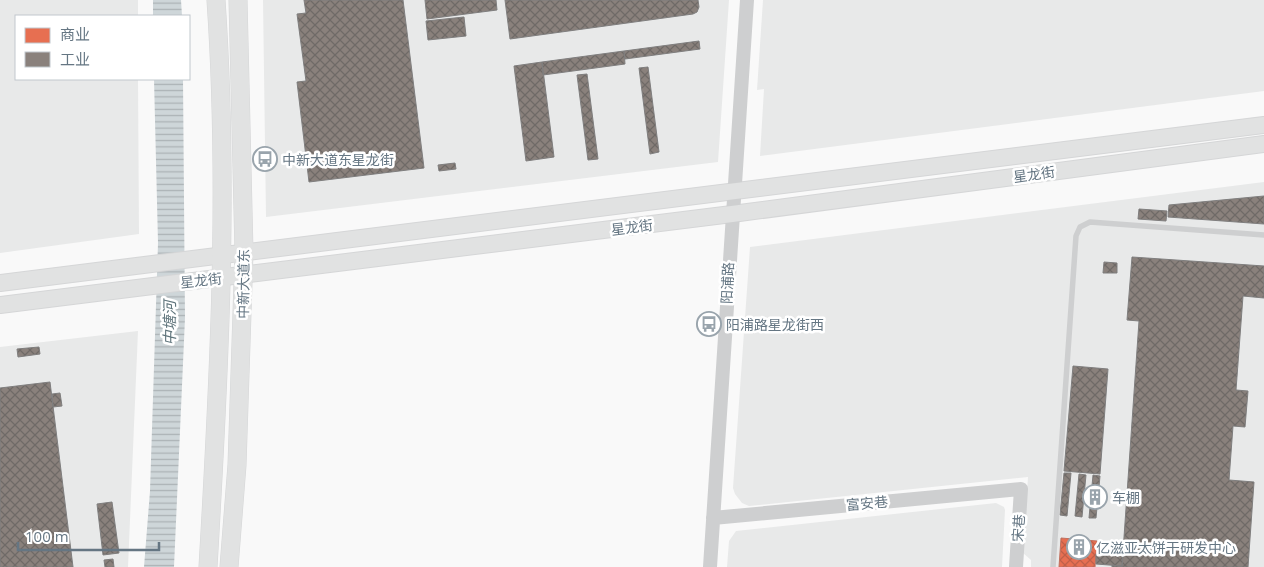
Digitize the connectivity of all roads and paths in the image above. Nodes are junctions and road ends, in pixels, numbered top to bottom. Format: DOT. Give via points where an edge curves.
graph roads {
  1 [pos="216,0"];
  2 [pos="238,0"];
  3 [pos="747,0"];
  4 [pos="1264,125"];
  5 [pos="1264,144"];
  6 [pos="734,192"];
  7 [pos="732,214"];
  8 [pos="1264,236"];
  9 [pos="244,252"];
  10 [pos="222,256"];
  11 [pos="244,275"];
  12 [pos="221,278"];
  13 [pos="0,283"];
  14 [pos="0,305"];
  15 [pos="1021,489"];
  16 [pos="713,518"];
  17 [pos="208,567"];
  18 [pos="229,567"];
  19 [pos="710,567"];
  20 [pos="1016,567"];
  21 [pos="1053,567"];
  1 -- 10 [label="main road, 中新大道东"];
  2 -- 9 [label="main road, 中新大道东"];
  3 -- 6 [label="street, 阳浦路"];
  4 -- 6 [label="main road, 星龙街"];
  5 -- 7 [label="main road, 星龙街"];
  6 -- 7 [label="street, 阳浦路"];
  6 -- 9 [label="main road, 星龙街"];
  7 -- 11 [label="main road, 星龙街"];
  7 -- 16 [label="street, 阳浦路"];
  8 -- 21 [label="lane" via="1090,222 1080,227 1076,236"];
  9 -- 10 [label="main road, 星龙街"];
  9 -- 11 [label="main road, 中新大道东"];
  10 -- 12 [label="main road, 中新大道东"];
  10 -- 13 [label="main road, 星龙街"];
  11 -- 12 [label="main road, 星龙街"];
  11 -- 18 [label="main road, 中新大道东" via="237,465"];
  12 -- 14 [label="main road, 星龙街"];
  12 -- 17 [label="main road, 中新大道东"];
  15 -- 16 [label="street, 富安巷"];
  15 -- 20 [label="street, 宋巷"];
  16 -- 19 [label="street, 阳浦路"];
}
